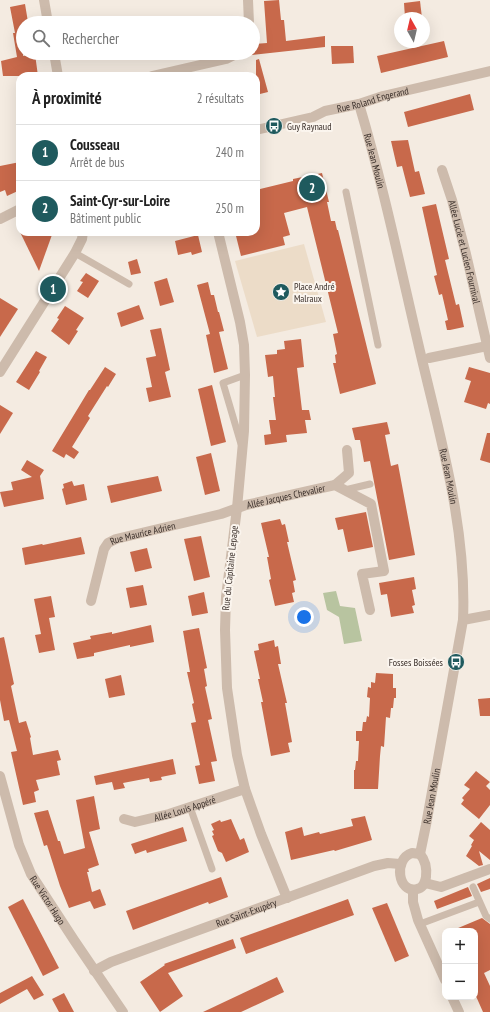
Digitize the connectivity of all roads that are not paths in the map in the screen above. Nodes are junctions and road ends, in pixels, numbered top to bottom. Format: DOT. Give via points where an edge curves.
graph roads {
  1 [pos="44,0"];
  2 [pos="248,0"];
  3 [pos="47,16"];
  4 [pos="249,16"];
  5 [pos="55,60"];
  6 [pos="222,60"];
  7 [pos="490,71"];
  8 [pos="57,72"];
  9 [pos="169,72"];
  10 [pos="359,104"];
  11 [pos="260,129"];
  12 [pos="442,170"];
  13 [pos="346,192"];
  14 [pos="16,211"];
  15 [pos="0,219"];
  16 [pos="82,236"];
  17 [pos="219,236"];
  18 [pos="74,253"];
  19 [pos="129,284"];
  20 [pos="378,345"];
  21 [pos="487,346"];
  22 [pos="429,358"];
  23 [pos="490,358"];
  24 [pos="0,372"];
  25 [pos="245,375"];
  26 [pos="242,448"];
  27 [pos="347,450"];
  28 [pos="370,484"];
  29 [pos="335,485"];
  30 [pos="345,490"];
  31 [pos="237,508"];
  32 [pos="92,601"];
  33 [pos="370,610"];
  34 [pos="490,615"];
  35 [pos="463,620"];
  36 [pos="0,776"];
  37 [pos="246,790"];
  38 [pos="190,807"];
  39 [pos="124,819"];
  40 [pos="420,854"];
  41 [pos="400,864"];
  42 [pos="490,868"];
  43 [pos="212,869"];
  44 [pos="425,883"];
  45 [pos="473,887"];
  46 [pos="413,890"];
  47 [pos="287,898"];
  48 [pos="479,902"];
  49 [pos="490,919"];
  50 [pos="420,924"];
  51 [pos="94,971"];
  52 [pos="442,973"];
  53 [pos="453,1000"];
  54 [pos="123,1012"];
  55 [pos="459,1012"];
  1 -- 3 [label="street"];
  2 -- 4 [label="street"];
  5 -- 8 [label="street"];
  6 -- 9 [label="street"];
  7 -- 10 [label="street, Rue Roland Engerand"];
  10 -- 11 [label="street, Rue Roland Engerand"];
  10 -- 35 [label="street, Rue Jean Moulin" via="381,185 453,489 461,554"];
  12 -- 21 [label="street, Allée Lucie et Lucien Fournival" via="466,254"];
  13 -- 20 [label="lane"];
  14 -- 15 [label="street"];
  16 -- 18 [label="street"];
  17 -- 25 [label="street, Rue du Capitaine Lepage" via="240,322"];
  18 -- 19 [label="lane"];
  18 -- 24 [label="street"];
  21 -- 22 [label="street"];
  21 -- 23 [label="street, Allée Lucie et Lucien Fournival"];
  25 -- 26 [label="street, Rue du Capitaine Lepage"];
  25 -- 26 [label="lane" via="223,383"];
  26 -- 31 [label="street, Rue du Capitaine Lepage"];
  27 -- 29 [label="street, Allée Jacques Chevalier" via="349,473"];
  28 -- 30 [label="lane"];
  29 -- 30 [label="street, Allée Jacques Chevalier"];
  29 -- 31 [label="street, Allée Jacques Chevalier"];
  30 -- 33 [label="street, Allée Jacques Chevalier" via="371,504 384,571 362,574"];
  31 -- 32 [label="street, Rue Maurice Adrien" via="108,543 104,549"];
  31 -- 37 [label="street, Rue du Capitaine Lepage" via="226,597 226,664 236,755"];
  34 -- 35 [label="street"];
  35 -- 40 [label="street, Rue Jean Moulin"];
  36 -- 51 [label="street, Rue Victor Hugo" via="31,874"];
  37 -- 38 [label="street, Allée Louis Appéré"];
  37 -- 47 [label="street, Rue du Capitaine Lepage"];
  38 -- 39 [label="street, Allée Louis Appéré" via="135,822"];
  38 -- 43 [label="lane"];
  40 -- 41 [label="street" via="407,855"];
  40 -- 44 [label="street" via="426,866"];
  41 -- 46 [label="street" via="403,883 407,889"];
  41 -- 47 [label="street, Rue Saint-Exupéry" via="374,866"];
  42 -- 44 [label="street" via="451,885 441,887"];
  44 -- 46 [label="street"];
  45 -- 48 [label="lane"];
  46 -- 50 [label="street" via="413,902"];
  47 -- 51 [label="street, Rue Saint-Exupéry" via="111,962"];
  48 -- 49 [label="lane"];
  48 -- 50 [label="lane"];
  50 -- 52 [label="street"];
  51 -- 54 [label="street, Rue Victor Hugo"];
  53 -- 55 [label="street"];
}
